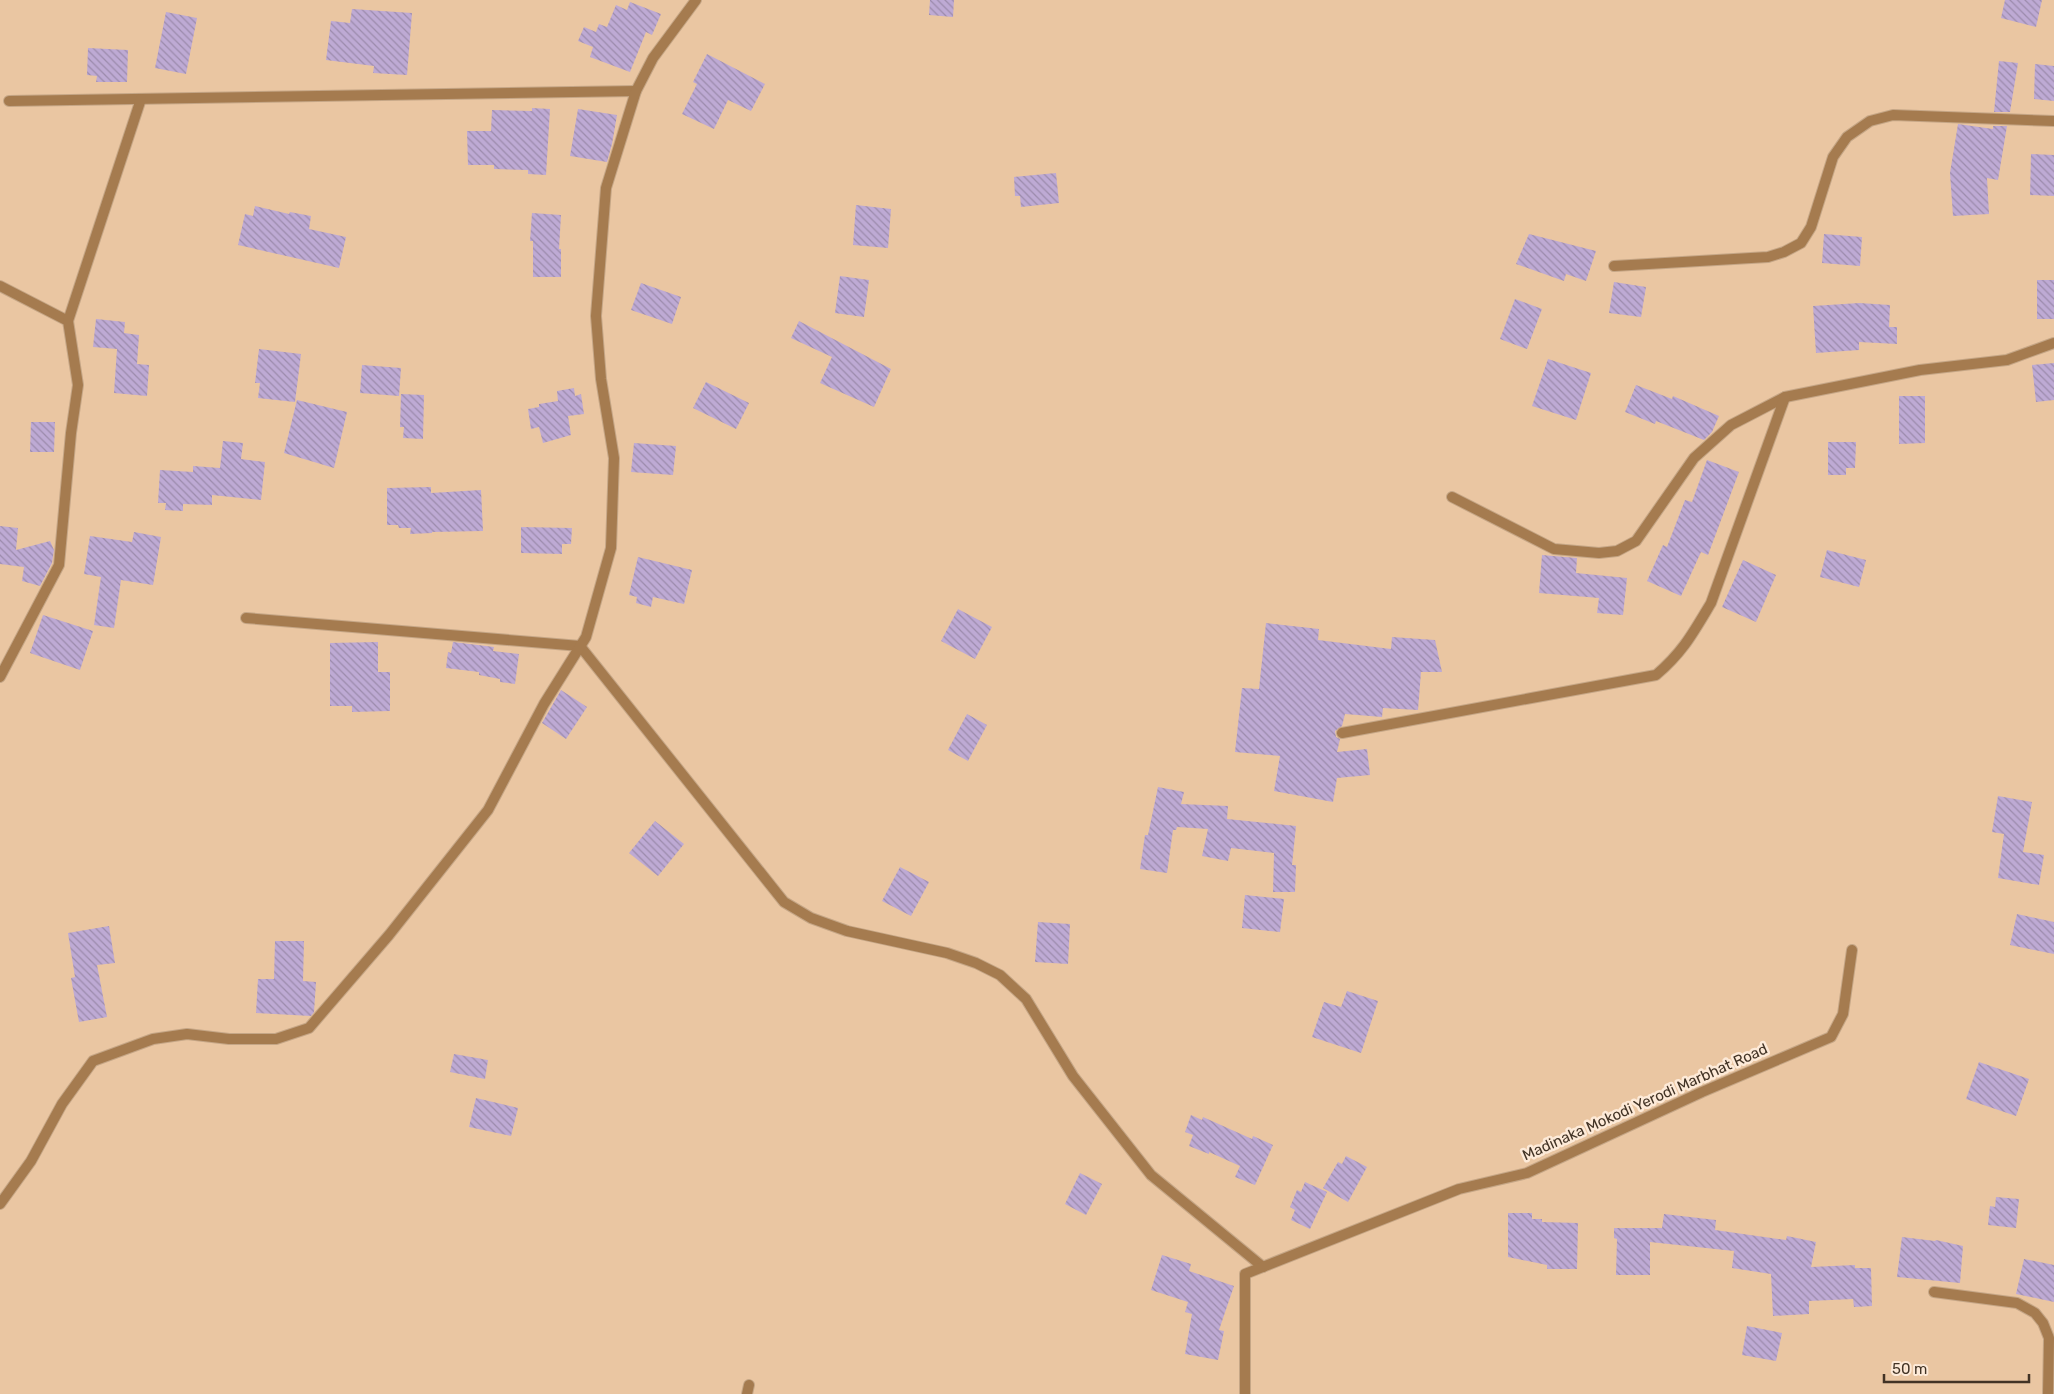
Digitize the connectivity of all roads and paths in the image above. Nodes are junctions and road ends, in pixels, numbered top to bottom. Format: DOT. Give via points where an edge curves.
graph roads {
  1 [pos="696,0"];
  2 [pos="636,91"];
  3 [pos="141,99"];
  4 [pos="9,101"];
  5 [pos="2054,121"];
  6 [pos="1614,266"];
  7 [pos="0,286"];
  8 [pos="68,321"];
  9 [pos="2054,343"];
  10 [pos="1785,397"];
  11 [pos="1452,497"];
  12 [pos="246,618"];
  13 [pos="580,646"];
  14 [pos="0,677"];
  15 [pos="1342,733"];
  16 [pos="1852,950"];
  17 [pos="0,1204"];
  18 [pos="1263,1267"];
  19 [pos="1934,1292"];
  20 [pos="1245,1394"];
  21 [pos="2048,1394"];
  1 -- 2 [label="street" via="653,58"];
  2 -- 3 [label="street"];
  2 -- 13 [label="street" via="606,188 596,316 600,378 614,458 611,548 586,637"];
  3 -- 4 [label="street"];
  3 -- 8 [label="street"];
  5 -- 6 [label="street" via="1893,115 1870,121 1847,137 1833,157 1811,226 1801,243 1768,256"];
  7 -- 8 [label="street"];
  8 -- 14 [label="street" via="78,385 59,565"];
  9 -- 10 [label="street" via="2007,360 1920,370"];
  10 -- 11 [label="street" via="1731,425 1694,458 1636,541 1617,551 1599,553 1554,549"];
  10 -- 15 [label="street" via="1711,603 1676,659 1656,675"];
  12 -- 13 [label="street"];
  13 -- 17 [label="street" via="544,704 488,810 389,935 309,1028 276,1039 229,1040 186,1034 153,1038 93,1061 62,1104 31,1161"];
  13 -- 18 [label="street" via="784,902 811,918 846,930 947,953 1000,975 1026,999 1073,1076 1151,1175"];
  16 -- 18 [label="street, Madinaka Mokodi Yerodi Marbhat Road" via="1843,1014 1831,1038 1702,1092 1527,1173 1459,1189"];
  18 -- 20 [label="street, Madinaka Mokodi Yerodi Marbhat Road" via="1244,1274"];
  19 -- 21 [label="street" via="2016,1303 2035,1313 2049,1338"];
}
